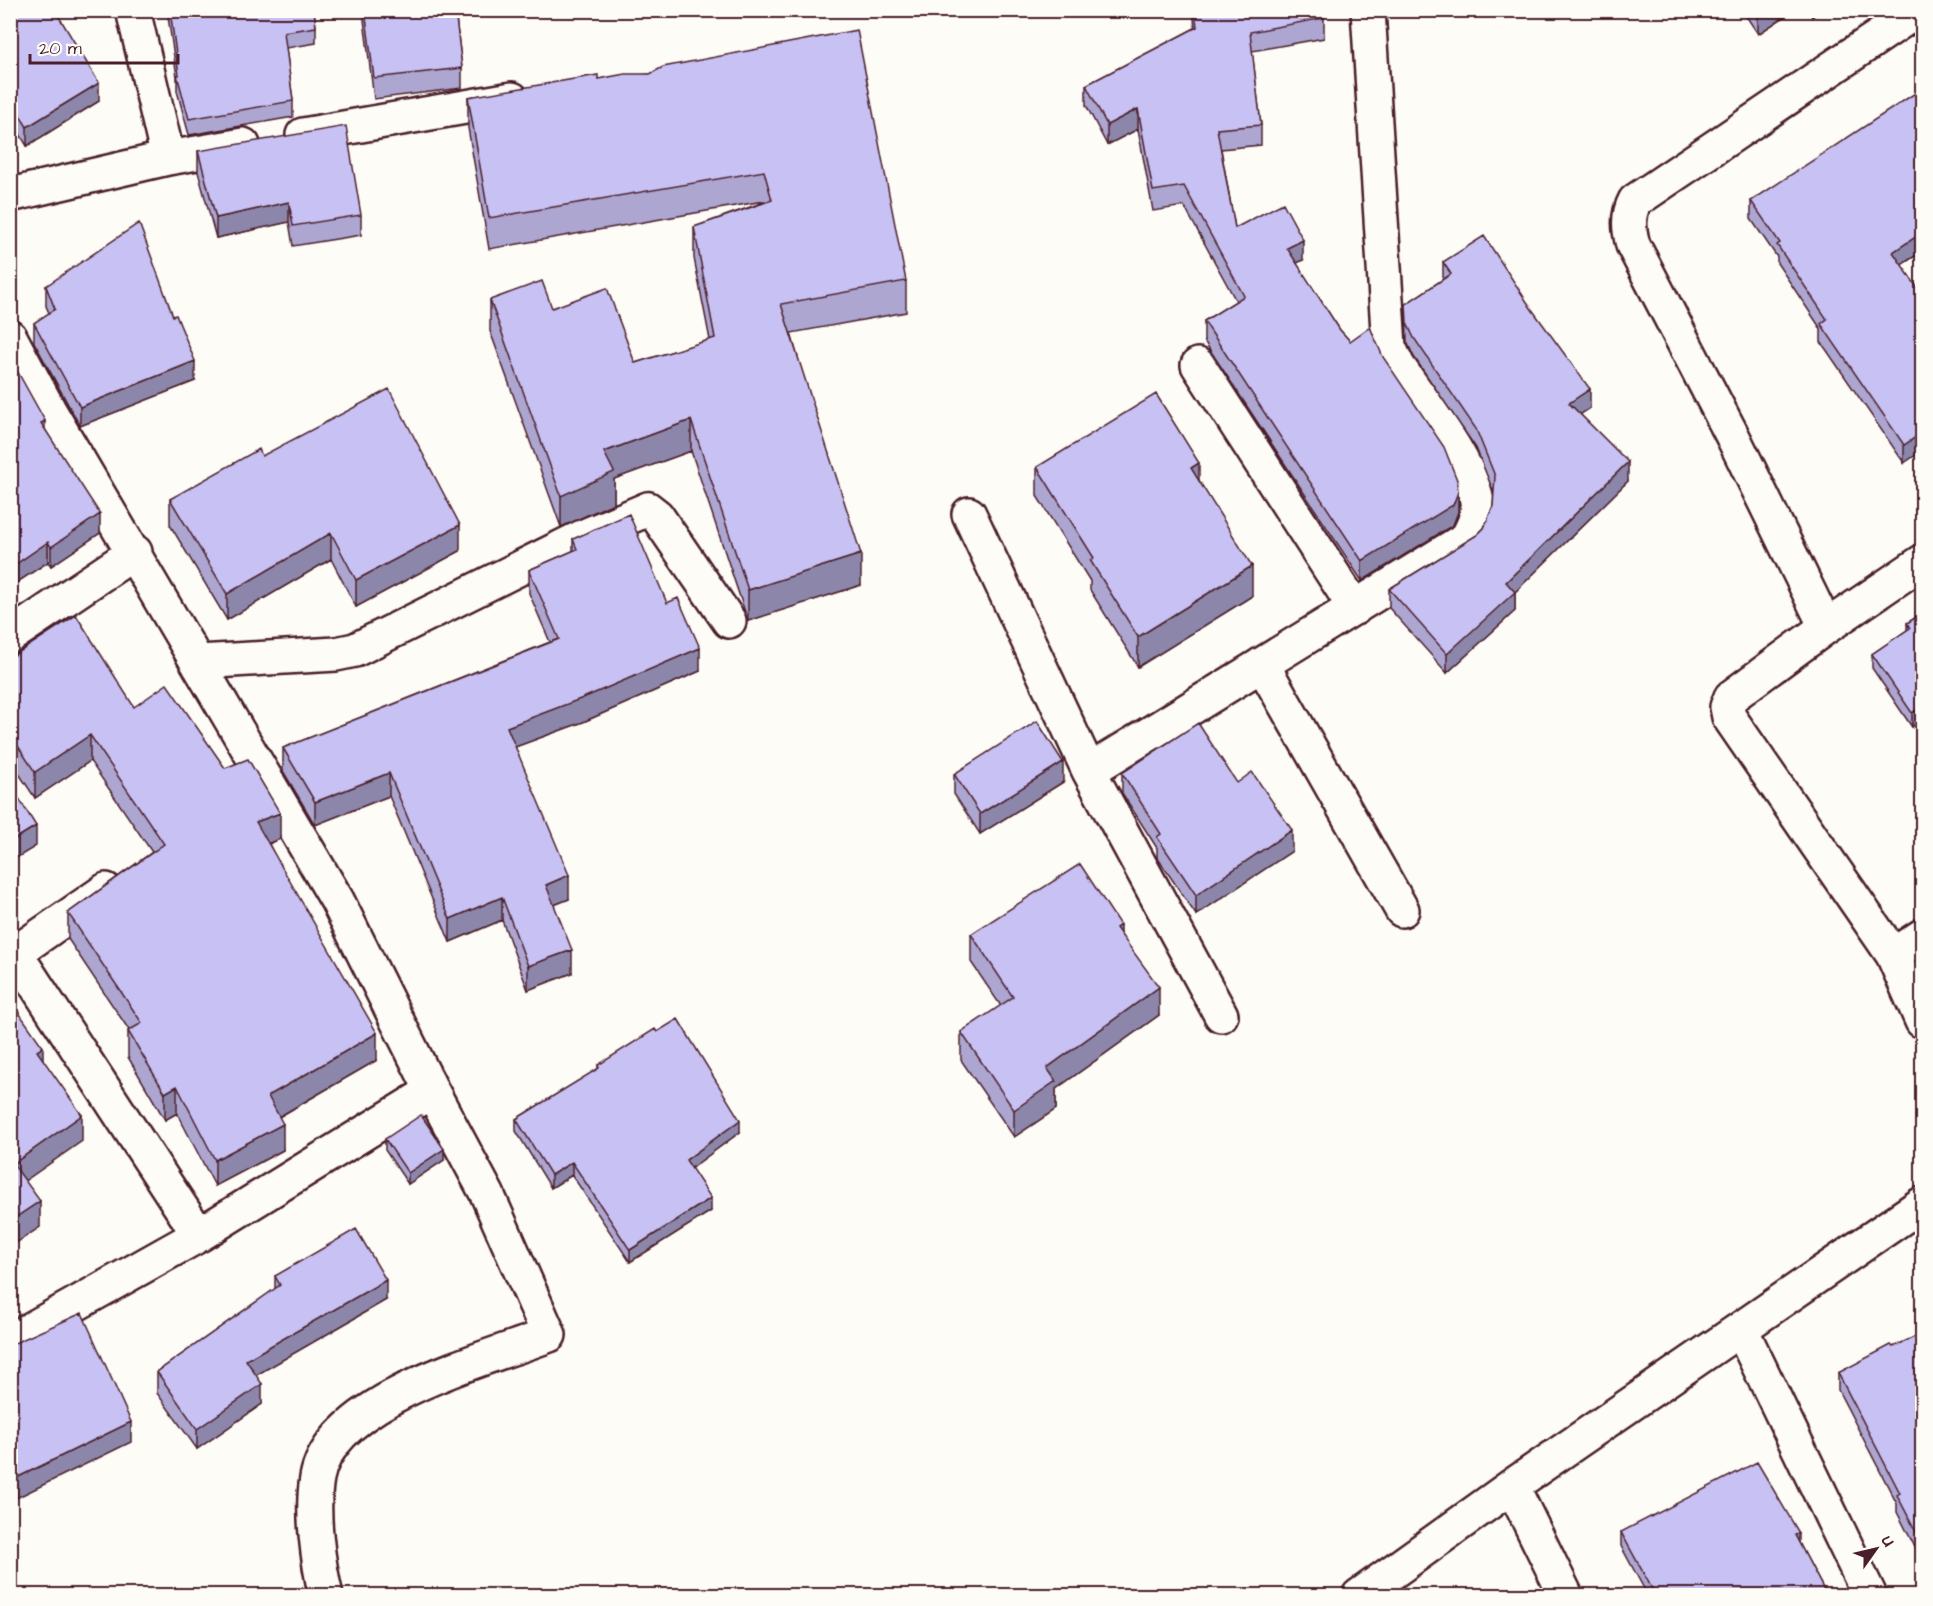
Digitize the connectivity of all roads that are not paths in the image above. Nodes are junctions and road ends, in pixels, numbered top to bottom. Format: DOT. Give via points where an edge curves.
graph roads {
  1 [pos="133,10"];
  2 [pos="1368,10"];
  3 [pos="1918,10"];
  4 [pos="546,93"];
  5 [pos="168,158"];
  6 [pos="10,195"];
  7 [pos="10,337"];
  8 [pos="1198,365"];
  9 [pos="969,514"];
  10 [pos="135,552"];
  11 [pos="1923,562"];
  12 [pos="1355,608"];
  13 [pos="729,621"];
  14 [pos="1826,627"];
  15 [pos="10,636"];
  16 [pos="198,662"];
  17 [pos="1262,664"];
  18 [pos="1089,771"];
  19 [pos="129,873"];
  20 [pos="1402,910"];
  21 [pos="1923,936"];
  22 [pos="1893,955"];
  23 [pos="1221,1015"];
  24 [pos="1923,1021"];
  25 [pos="432,1091"];
  26 [pos="1923,1204"];
  27 [pos="199,1235"];
  28 [pos="1741,1329"];
  29 [pos="10,1341"];
  30 [pos="1512,1486"];
  31 [pos="326,1596"];
  32 [pos="1359,1596"];
  33 [pos="1566,1596"];
  34 [pos="1870,1596"];
  1 -- 5 [label="street"];
  2 -- 12 [label="street" via="1389,347 1470,472 1478,512 1467,538"];
  3 -- 14 [label="street" via="1635,201 1630,209 1633,245"];
  4 -- 5 [label="street"];
  5 -- 6 [label="street"];
  7 -- 10 [label="street"];
  8 -- 12 [label="street"];
  9 -- 18 [label="street"];
  10 -- 15 [label="street"];
  10 -- 16 [label="street"];
  11 -- 14 [label="street"];
  12 -- 17 [label="street"];
  13 -- 16 [label="street" via="657,516 648,509 580,538 356,650"];
  14 -- 22 [label="street" via="1731,697 1727,712"];
  16 -- 25 [label="street" via="337,900"];
  17 -- 18 [label="street"];
  17 -- 20 [label="street"];
  18 -- 23 [label="street"];
  19 -- 27 [label="street" via="18,951 17,956"];
  21 -- 22 [label="street"];
  22 -- 24 [label="street"];
  25 -- 27 [label="street"];
  25 -- 31 [label="street" via="487,1194 549,1335 403,1391 366,1411 334,1441 317,1477 317,1557"];
  26 -- 28 [label="street"];
  27 -- 29 [label="street"];
  28 -- 30 [label="street"];
  28 -- 34 [label="street"];
  30 -- 32 [label="street"];
  30 -- 33 [label="street"];
}
